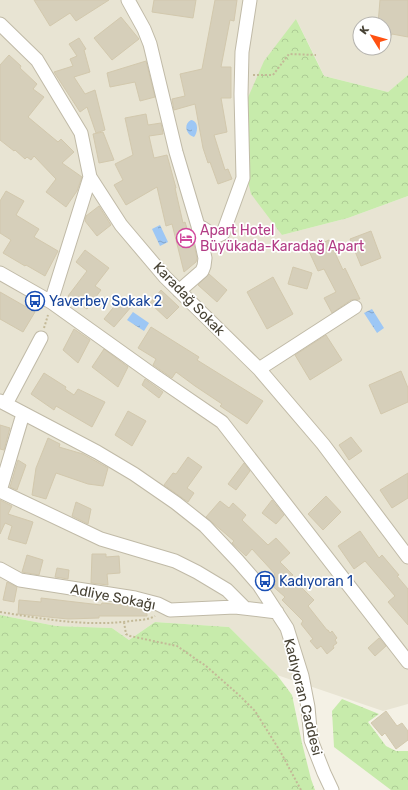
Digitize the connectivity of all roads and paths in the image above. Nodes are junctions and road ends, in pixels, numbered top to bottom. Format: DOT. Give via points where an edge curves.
graph roads {
  1 [pos="128,0"];
  2 [pos="250,0"];
  3 [pos="0,24"];
  4 [pos="316,55"];
  5 [pos="242,76"];
  6 [pos="90,177"];
  7 [pos="198,226"];
  8 [pos="0,273"];
  9 [pos="179,291"];
  10 [pos="51,302"];
  11 [pos="355,307"];
  12 [pos="41,338"];
  13 [pos="258,369"];
  14 [pos="3,403"];
  15 [pos="23,414"];
  16 [pos="0,491"];
  17 [pos="408,556"];
  18 [pos="0,569"];
  19 [pos="245,608"];
  20 [pos="170,610"];
  21 [pos="0,612"];
  22 [pos="277,612"];
  23 [pos="124,622"];
  24 [pos="408,662"];
  25 [pos="301,790"];
  26 [pos="332,790"];
  1 -- 7 [label="street" via="150,44 176,152"];
  2 -- 5 [label="street" via="242,52"];
  3 -- 6 [label="street, Karadağ Sokak" via="37,60 81,133"];
  4 -- 5 [label="path" via="289,54 272,75"];
  5 -- 7 [label="street" via="243,178 223,233 213,236"];
  6 -- 9 [label="street, Karadağ Sokak" via="121,225"];
  6 -- 10 [label="street"];
  7 -- 9 [label="street" via="205,258 204,266 202,271"];
  8 -- 10 [label="street"];
  9 -- 13 [label="street, Karadağ Sokak"];
  10 -- 12 [label="path"];
  10 -- 24 [label="street" via="222,422"];
  11 -- 13 [label="street"];
  12 -- 14 [label="street"];
  13 -- 17 [label="street, Karadağ Sokak" via="322,444"];
  14 -- 15 [label="street, Kadıyoran Caddesi"];
  15 -- 16 [label="street"];
  15 -- 22 [label="street, Kadıyoran Caddesi" via="97,452 176,503 205,526 238,561 259,585"];
  16 -- 19 [label="street" via="101,539 175,561 227,590"];
  18 -- 20 [label="street, Adliye Sokağı" via="20,580 135,598"];
  19 -- 20 [label="street, Adliye Sokağı"];
  19 -- 22 [label="street, Adliye Sokağı"];
  20 -- 23 [label="path" via="150,619"];
  21 -- 23 [label="path" via="49,620"];
  22 -- 26 [label="street, Kadıyoran Caddesi" via="287,628 302,676 311,740"];
  23 -- 25 [label="path" via="126,634 177,646 206,666 240,696 255,711"];
}
